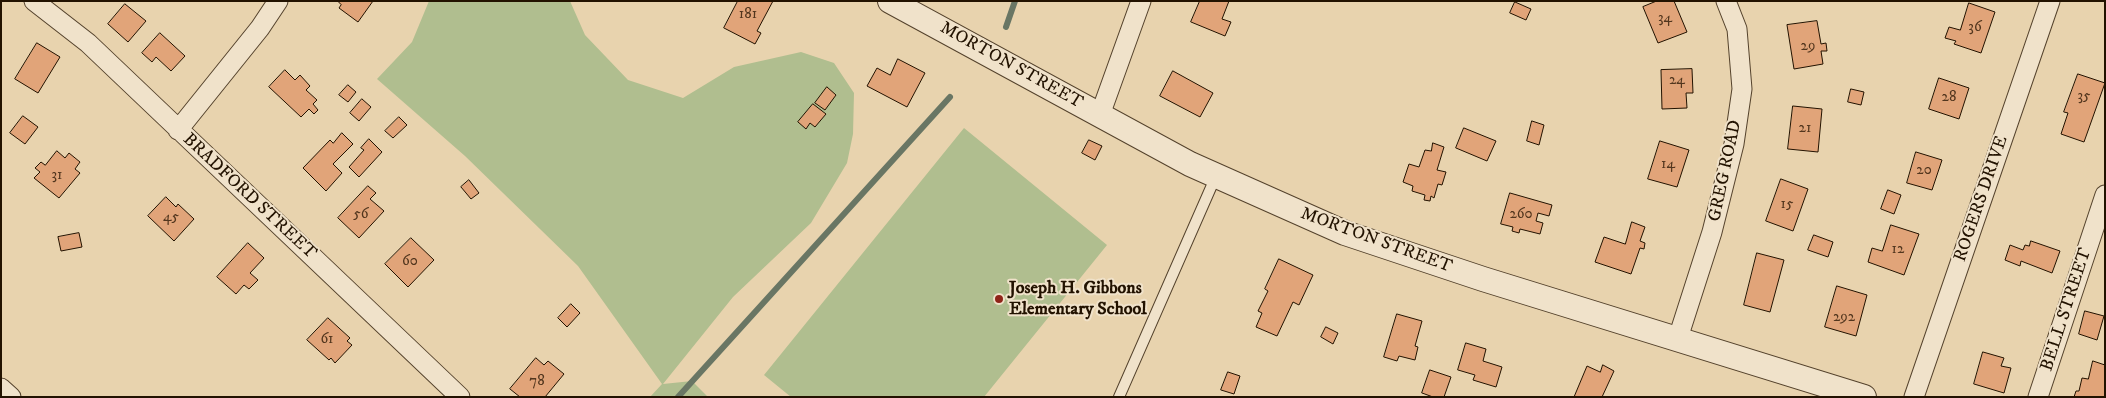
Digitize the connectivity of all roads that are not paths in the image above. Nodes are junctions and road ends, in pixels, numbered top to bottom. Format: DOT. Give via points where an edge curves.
graph roads {
  1 [pos="34,1"];
  2 [pos="278,1"];
  3 [pos="890,1"];
  4 [pos="1141,1"];
  5 [pos="1726,1"];
  6 [pos="2050,1"];
  7 [pos="1100,114"];
  8 [pos="178,130"];
  9 [pos="1216,176"];
  10 [pos="2105,195"];
  11 [pos="1678,338"];
  12 [pos="1,388"];
  13 [pos="454,395"];
  14 [pos="11,397"];
  15 [pos="1118,397"];
  16 [pos="1864,397"];
  17 [pos="1914,397"];
  18 [pos="2038,397"];
  1 -- 8 [label="street, BRADFORD STREET" via="88,43"];
  2 -- 8 [label="street"];
  3 -- 7 [label="street, MORTON STREET"];
  4 -- 7 [label="street"];
  5 -- 11 [label="street, GREG ROAD" via="1737,29 1742,89 1734,144 1712,232"];
  6 -- 17 [label="street, ROGERS DRIVE"];
  7 -- 9 [label="street, MORTON STREET"];
  8 -- 13 [label="street, BRADFORD STREET"];
  9 -- 11 [label="street, MORTON STREET" via="1345,233"];
  9 -- 15 [label="lane"];
  10 -- 18 [label="street, BELL STREET"];
  11 -- 16 [label="street, MORTON STREET"];
  12 -- 14 [label="street"];
}
